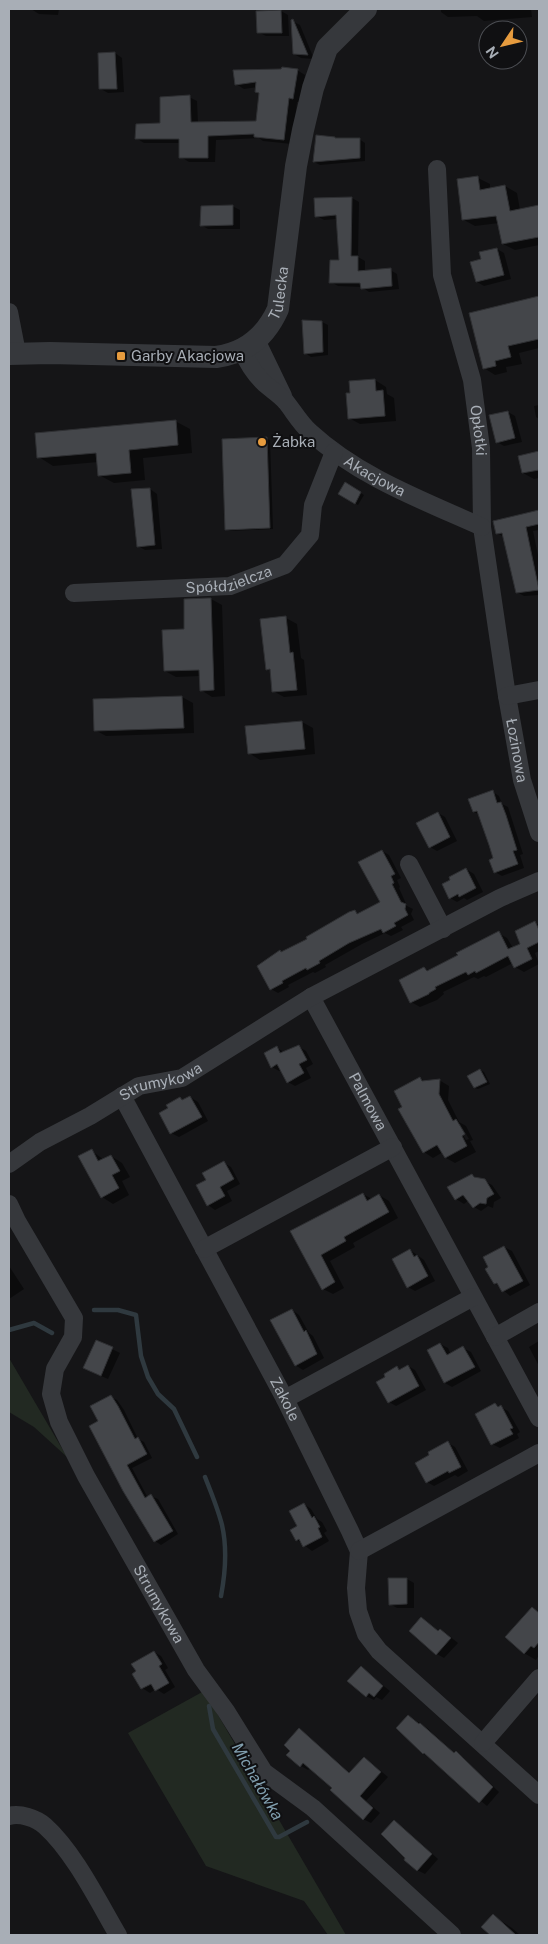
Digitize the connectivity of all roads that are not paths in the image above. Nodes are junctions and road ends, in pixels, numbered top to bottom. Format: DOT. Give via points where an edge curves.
graph roads {
  1 [pos="366,9"];
  2 [pos="437,169"];
  3 [pos="9,312"];
  4 [pos="249,345"];
  5 [pos="13,353"];
  6 [pos="334,452"];
  7 [pos="482,527"];
  8 [pos="74,593"];
  9 [pos="539,690"];
  10 [pos="507,696"];
  11 [pos="539,833"];
  12 [pos="409,864"];
  13 [pos="539,880"];
  14 [pos="443,929"];
  15 [pos="311,997"];
  16 [pos="122,1096"];
  17 [pos="393,1147"];
  18 [pos="9,1164"];
  19 [pos="9,1204"];
  20 [pos="204,1249"];
  21 [pos="474,1296"];
  22 [pos="539,1312"];
  23 [pos="495,1337"];
  24 [pos="284,1399"];
  25 [pos="539,1418"];
  26 [pos="539,1453"];
  27 [pos="359,1551"];
  28 [pos="539,1678"];
  29 [pos="483,1743"];
  30 [pos="539,1795"];
  31 [pos="9,1816"];
  32 [pos="118,1935"];
  33 [pos="452,1935"];
  1 -- 4 [label="street, Tulecka" via="331,42 320,66 302,130 278,309 273,321"];
  2 -- 7 [label="street, Opłotki" via="442,275 472,380 480,438"];
  3 -- 5 [label="street"];
  4 -- 5 [label="street" via="216,357"];
  4 -- 6 [label="street, Akacjowa" via="249,366 285,401 308,430"];
  6 -- 7 [label="street, Akacjowa" via="381,482"];
  6 -- 8 [label="street, Spółdzielcza" via="313,505 310,535 285,565 230,586"];
  7 -- 10 [label="street, Opłotki"];
  9 -- 10 [label="street"];
  10 -- 11 [label="street, Łozinowa" via="522,780"];
  12 -- 14 [label="street"];
  13 -- 14 [label="street"];
  14 -- 15 [label="street"];
  15 -- 16 [label="street, Strumykowa" via="182,1078 139,1086"];
  15 -- 17 [label="street, Palmowa"];
  16 -- 18 [label="street, Strumykowa" via="40,1142"];
  16 -- 20 [label="street, Zakole"];
  17 -- 20 [label="street"];
  17 -- 21 [label="street, Palmowa"];
  19 -- 33 [label="street, Strumykowa" via="74,1318 73,1337 55,1369 51,1394 59,1422 191,1662 264,1772 313,1808"];
  20 -- 24 [label="street, Zakole"];
  21 -- 23 [label="street, Palmowa"];
  21 -- 24 [label="street"];
  22 -- 23 [label="street"];
  23 -- 25 [label="street, Palmowa"];
  24 -- 27 [label="street, Zakole"];
  26 -- 27 [label="street"];
  27 -- 29 [label="street" via="356,1588 358,1611 366,1634 379,1651"];
  28 -- 29 [label="street"];
  29 -- 30 [label="street"];
  31 -- 32 [label="street" via="16,1814 44,1825 61,1843"];
}
